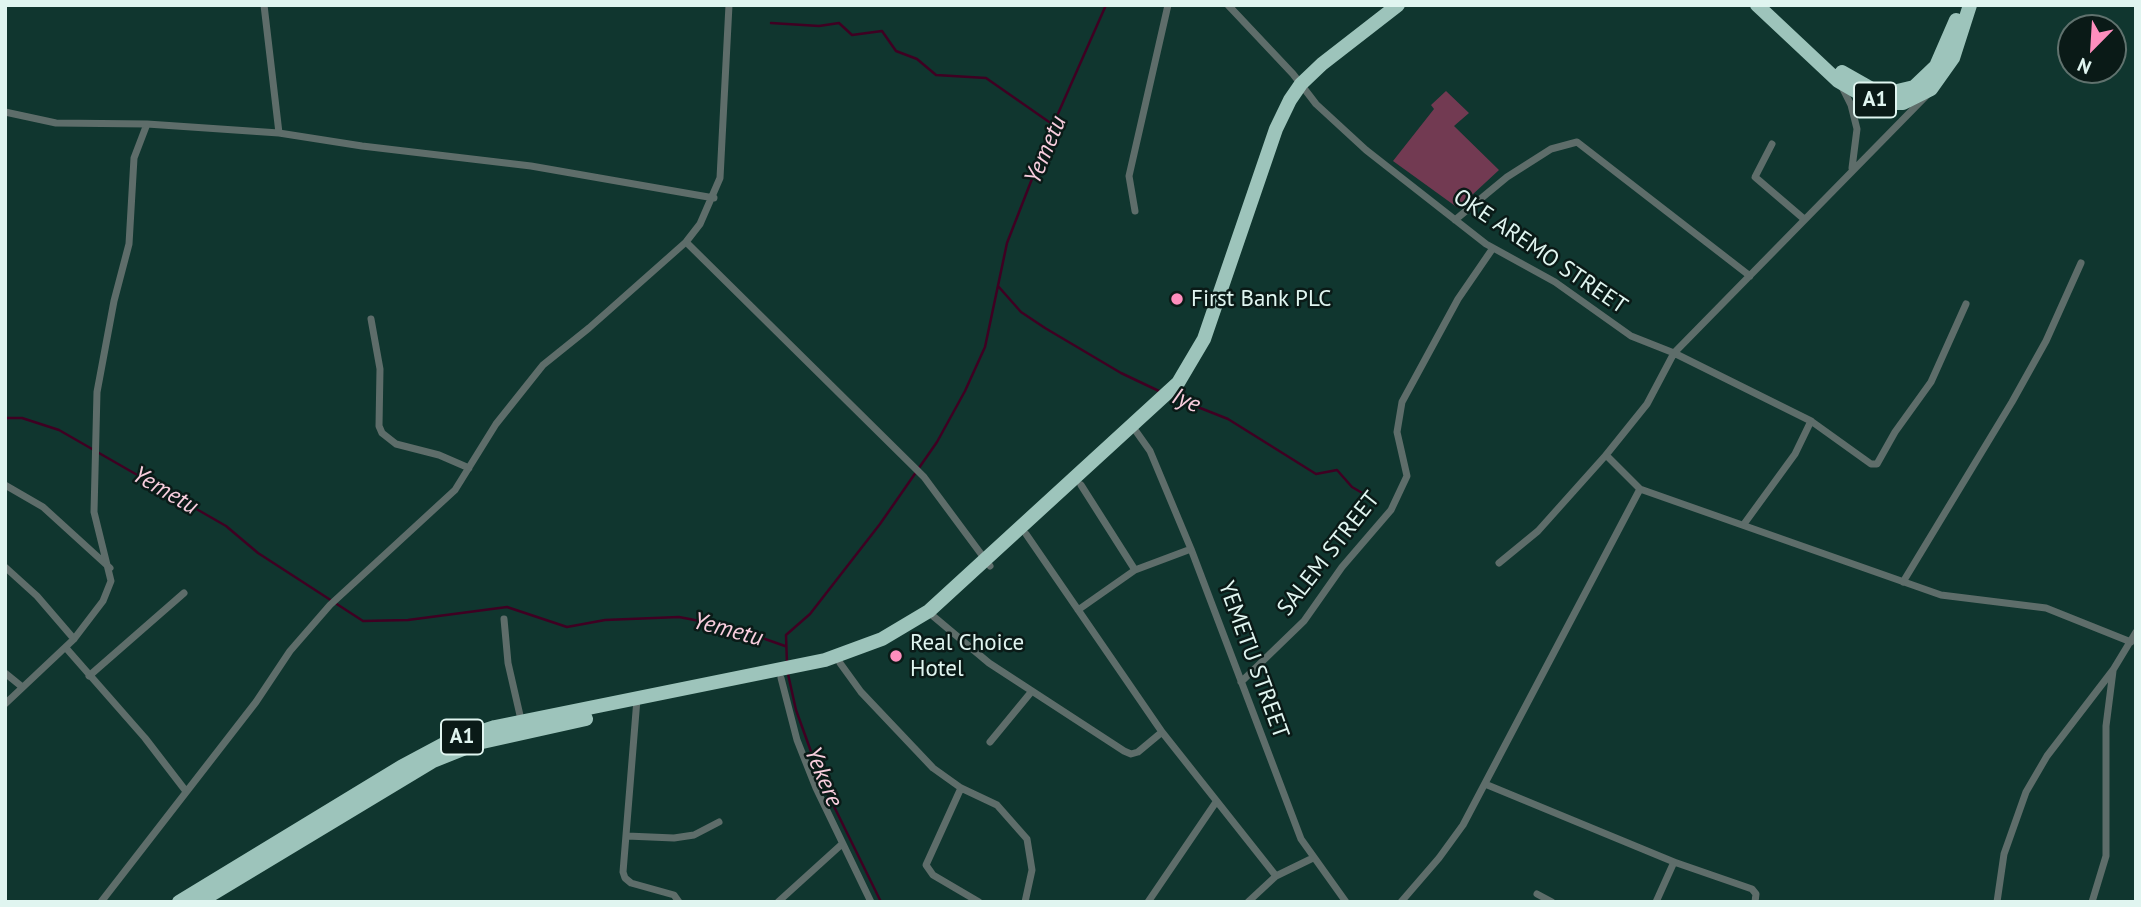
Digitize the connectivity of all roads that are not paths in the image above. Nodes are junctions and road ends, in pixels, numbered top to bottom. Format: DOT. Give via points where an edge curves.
graph roads {
  1 [pos="264,5"];
  2 [pos="729,5"];
  3 [pos="1168,5"];
  4 [pos="1228,5"];
  5 [pos="1398,5"];
  6 [pos="1412,5"];
  7 [pos="1757,5"];
  8 [pos="1768,5"];
  9 [pos="1960,5"];
  10 [pos="1969,5"];
  11 [pos="1839,81"];
  12 [pos="1303,88"];
  13 [pos="1931,89"];
  14 [pos="5,112"];
  15 [pos="147,124"];
  16 [pos="279,133"];
  17 [pos="1772,144"];
  18 [pos="1852,168"];
  19 [pos="714,198"];
  20 [pos="1135,211"];
  21 [pos="1804,219"];
  22 [pos="1455,220"];
  23 [pos="686,242"];
  24 [pos="1493,248"];
  25 [pos="2081,263"];
  26 [pos="1750,276"];
  27 [pos="1966,304"];
  28 [pos="371,319"];
  29 [pos="1674,353"];
  30 [pos="1811,421"];
  31 [pos="1136,430"];
  32 [pos="1606,455"];
  33 [pos="469,468"];
  34 [pos="5,485"];
  35 [pos="1081,485"];
  36 [pos="1640,489"];
  37 [pos="1744,524"];
  38 [pos="1026,534"];
  39 [pos="1191,549"];
  40 [pos="988,563"];
  41 [pos="1499,564"];
  42 [pos="5,567"];
  43 [pos="110,569"];
  44 [pos="1135,570"];
  45 [pos="1903,582"];
  46 [pos="184,593"];
  47 [pos="1079,610"];
  48 [pos="933,616"];
  49 [pos="503,619"];
  50 [pos="2136,632"];
  51 [pos="74,639"];
  52 [pos="2131,642"];
  53 [pos="66,648"];
  54 [pos="840,663"];
  55 [pos="2113,670"];
  56 [pos="5,673"];
  57 [pos="787,673"];
  58 [pos="89,676"];
  59 [pos="1241,682"];
  60 [pos="21,686"];
  61 [pos="1032,691"];
  62 [pos="637,703"];
  63 [pos="5,704"];
  64 [pos="522,727"];
  65 [pos="1162,732"];
  66 [pos="990,742"];
  67 [pos="1485,784"];
  68 [pos="961,788"];
  69 [pos="185,790"];
  70 [pos="1216,802"];
  71 [pos="719,821"];
  72 [pos="627,836"];
  73 [pos="842,844"];
  74 [pos="1313,858"];
  75 [pos="1674,862"];
  76 [pos="1276,876"];
  77 [pos="1537,894"];
  78 [pos="679,901"];
  79 [pos="101,902"];
  80 [pos="178,902"];
  81 [pos="199,902"];
  82 [pos="778,902"];
  83 [pos="872,902"];
  84 [pos="979,902"];
  85 [pos="1025,902"];
  86 [pos="1148,902"];
  87 [pos="1248,902"];
  88 [pos="1346,902"];
  89 [pos="1401,902"];
  90 [pos="1552,902"];
  91 [pos="1657,902"];
  92 [pos="1755,902"];
  93 [pos="1997,902"];
  94 [pos="2092,902"];
  1 -- 16 [label="street"];
  2 -- 19 [label="street" via="723,155"];
  3 -- 20 [label="street" via="1129,176"];
  4 -- 12 [label="street, OKE AREMO STREET"];
  5 -- 12 [label="highway, A1" via="1322,64"];
  6 -- 12 [label="highway, A1"];
  7 -- 11 [label="highway, A1"];
  8 -- 9 [label="highway, A1" via="1841,71 1889,93 1914,87 1926,78 1945,49"];
  10 -- 13 [label="highway" via="1952,58"];
  11 -- 13 [label="highway, A1" via="1871,100 1887,103 1910,101"];
  11 -- 18 [label="street" via="1855,117"];
  12 -- 22 [label="street, OKE AREMO STREET" via="1366,150"];
  12 -- 31 [label="highway, A1" via="1276,129 1196,356"];
  13 -- 18 [label="street" via="1907,119"];
  14 -- 15 [label="street" via="56,123"];
  15 -- 16 [label="street"];
  15 -- 43 [label="street" via="134,158 129,244 100,365 94,512"];
  16 -- 19 [label="street" via="531,166"];
  17 -- 21 [label="street" via="1755,177"];
  18 -- 21 [label="street"];
  19 -- 23 [label="street"];
  21 -- 26 [label="street"];
  22 -- 24 [label="street, OKE AREMO STREET"];
  22 -- 26 [label="street" via="1507,177 1551,149 1577,142"];
  23 -- 33 [label="street" via="543,365 496,424"];
  23 -- 40 [label="street" via="924,477"];
  24 -- 29 [label="street, OKE AREMO STREET" via="1555,282 1632,336"];
  24 -- 59 [label="street, SALEM STREET" via="1458,299 1402,402 1397,432 1407,476 1391,510 1312,611"];
  25 -- 45 [label="street" via="2012,402"];
  26 -- 29 [label="street"];
  27 -- 30 [label="street, OKE AREMO STREET" via="1931,382 1877,464"];
  28 -- 33 [label="street" via="380,369 382,433 396,444"];
  29 -- 30 [label="street, OKE AREMO STREET"];
  29 -- 32 [label="street" via="1647,404"];
  30 -- 37 [label="street" via="1795,454"];
  31 -- 35 [label="highway, A1"];
  31 -- 39 [label="street, YEMETU STREET"];
  31 -- 40 [label="highway, A1"];
  32 -- 36 [label="street"];
  32 -- 41 [label="street" via="1538,531"];
  33 -- 69 [label="street" via="443,503 342,593 290,651 256,702"];
  34 -- 43 [label="street" via="43,507"];
  35 -- 38 [label="highway, A1"];
  35 -- 44 [label="street"];
  36 -- 37 [label="street"];
  36 -- 67 [label="street"];
  37 -- 45 [label="street"];
  38 -- 40 [label="highway, A1"];
  38 -- 47 [label="street"];
  39 -- 44 [label="street"];
  39 -- 59 [label="street, YEMETU STREET"];
  40 -- 48 [label="highway, A1"];
  40 -- 57 [label="highway, A1" via="900,630"];
  42 -- 51 [label="street"];
  43 -- 51 [label="street" via="111,581 103,601"];
  44 -- 47 [label="street"];
  45 -- 52 [label="street" via="1941,595 2046,608"];
  46 -- 58 [label="street"];
  47 -- 65 [label="street"];
  48 -- 54 [label="highway, A1" via="906,635"];
  48 -- 61 [label="street" via="989,663"];
  49 -- 64 [label="street"];
  50 -- 52 [label="street"];
  51 -- 53 [label="street"];
  52 -- 55 [label="street"];
  53 -- 58 [label="street"];
  53 -- 60 [label="street"];
  54 -- 57 [label="highway, A1"];
  54 -- 68 [label="street" via="861,692 933,768"];
  55 -- 93 [label="street" via="2026,792 2004,854"];
  55 -- 94 [label="street" via="2106,726 2106,856"];
  56 -- 60 [label="street"];
  57 -- 62 [label="highway, A1"];
  57 -- 73 [label="street" via="797,740"];
  58 -- 69 [label="street"];
  59 -- 74 [label="street, YEMETU STREET" via="1281,794"];
  60 -- 63 [label="street"];
  61 -- 65 [label="street" via="1131,754"];
  61 -- 66 [label="street"];
  62 -- 64 [label="highway, A1"];
  62 -- 72 [label="street"];
  64 -- 80 [label="highway, A1" via="469,734 424,754"];
  64 -- 81 [label="highway, A1" via="433,761"];
  65 -- 70 [label="street"];
  67 -- 75 [label="street"];
  67 -- 89 [label="street" via="1451,843"];
  68 -- 84 [label="street" via="926,865 933,875"];
  68 -- 85 [label="street" via="997,805 1027,839 1032,870"];
  69 -- 79 [label="street"];
  70 -- 76 [label="street"];
  70 -- 86 [label="street"];
  71 -- 72 [label="street" via="694,835"];
  72 -- 78 [label="street" via="625,878 674,895"];
  73 -- 82 [label="street"];
  73 -- 83 [label="street"];
  74 -- 76 [label="street"];
  74 -- 88 [label="street, YEMETU STREET"];
  75 -- 91 [label="street"];
  75 -- 92 [label="street" via="1752,889"];
  76 -- 87 [label="street"];
  77 -- 90 [label="street"];
}
